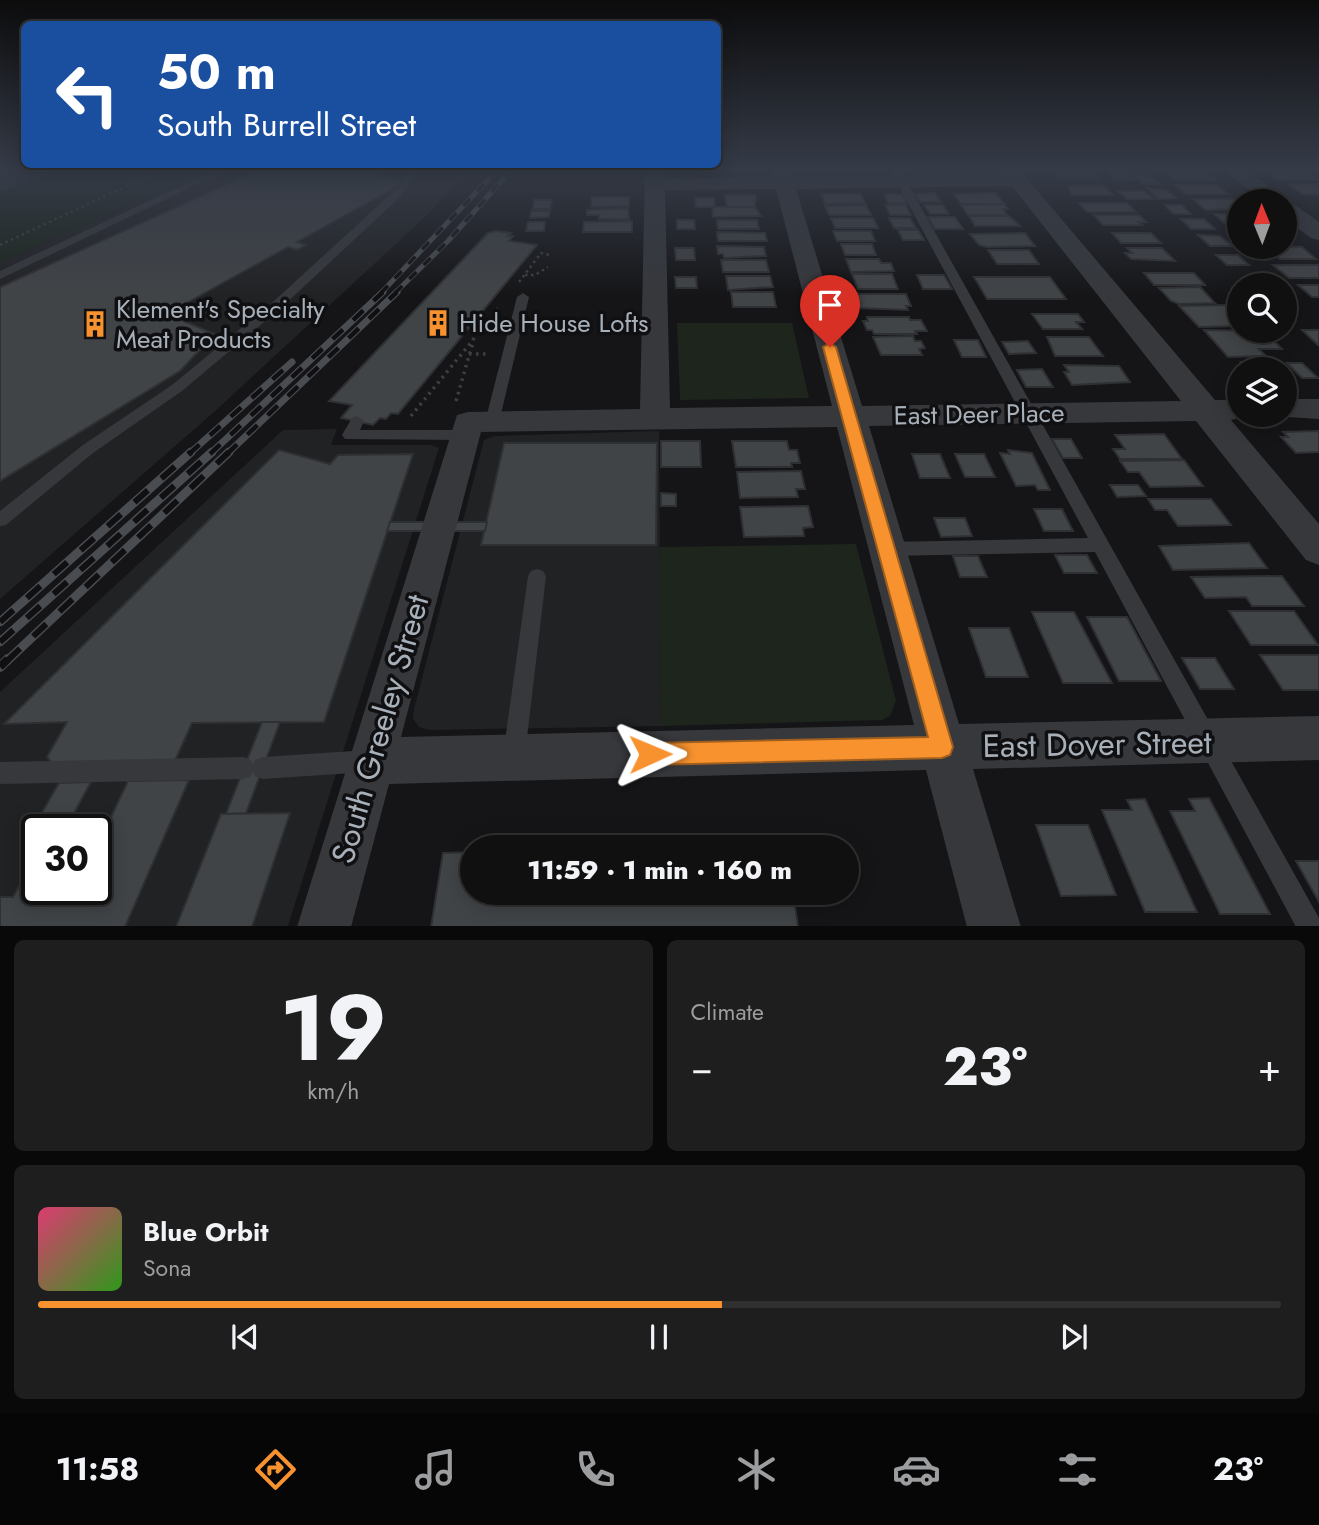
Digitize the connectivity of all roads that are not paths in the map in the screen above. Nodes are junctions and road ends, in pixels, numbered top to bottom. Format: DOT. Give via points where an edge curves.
graph roads {
  1 [pos="135,211"];
  2 [pos="378,211"];
  3 [pos="655,211"];
  4 [pos="792,211"];
  5 [pos="918,211"];
  6 [pos="1044,211"];
  7 [pos="1297,217"];
  8 [pos="1319,233"];
  9 [pos="0,275"];
  10 [pos="519,291"];
  11 [pos="1297,409"];
  12 [pos="1319,409"];
  13 [pos="1205,410"];
  14 [pos="1227,410"];
  15 [pos="1029,413"];
  16 [pos="849,416"];
  17 [pos="654,419"];
  18 [pos="357,421"];
  19 [pos="470,421"];
  20 [pos="0,520"];
  21 [pos="1101,545"];
  22 [pos="887,549"];
  23 [pos="1319,550"];
  24 [pos="537,576"];
  25 [pos="1319,738"];
  26 [pos="1208,741"];
  27 [pos="942,747"];
  28 [pos="513,757"];
  29 [pos="371,761"];
  30 [pos="0,773"];
  31 [pos="324,926"];
  32 [pos="994,926"];
  33 [pos="1310,926"];
  1 -- 9 [label="lane"];
  2 -- 20 [label="lane" via="177,388 88,449"];
  3 -- 17 [label="street"];
  4 -- 16 [label="street"];
  5 -- 15 [label="lane"];
  6 -- 13 [label="street"];
  7 -- 8 [label="street"];
  10 -- 19 [label="lane"];
  11 -- 12 [label="street"];
  13 -- 14 [label="street, East Deer Place"];
  13 -- 15 [label="street, East Deer Place"];
  13 -- 23 [label="street"];
  15 -- 16 [label="street, East Deer Place"];
  15 -- 21 [label="lane"];
  16 -- 17 [label="street, East Deer Place"];
  16 -- 22 [label="street"];
  17 -- 19 [label="street, East Deer Place"];
  18 -- 19 [label="lane" via="350,435"];
  19 -- 29 [label="street, South Greeley Street"];
  21 -- 22 [label="lane"];
  21 -- 26 [label="lane"];
  22 -- 27 [label="street"];
  24 -- 28 [label="lane"];
  25 -- 26 [label="street, East Dover Street"];
  26 -- 27 [label="street, East Dover Street"];
  26 -- 33 [label="lane"];
  27 -- 28 [label="street, East Dover Street"];
  27 -- 32 [label="street"];
  28 -- 29 [label="street, East Dover Street"];
  29 -- 30 [label="lane"];
  29 -- 31 [label="street, South Greeley Street"];
}
